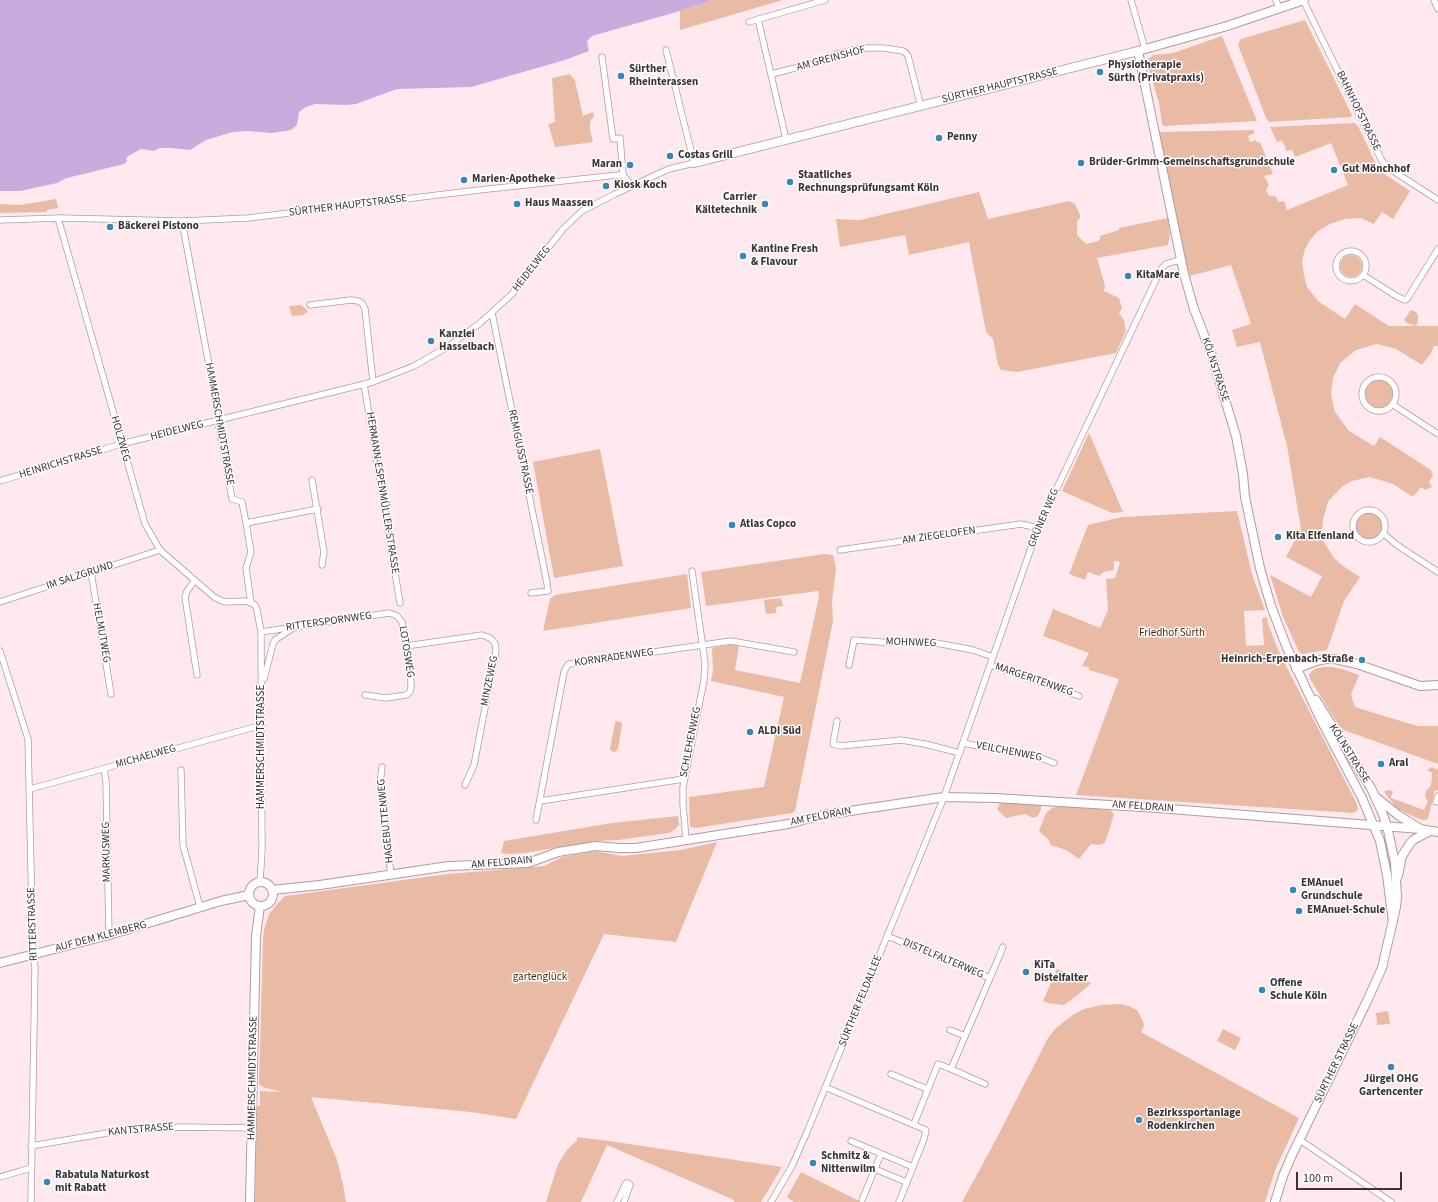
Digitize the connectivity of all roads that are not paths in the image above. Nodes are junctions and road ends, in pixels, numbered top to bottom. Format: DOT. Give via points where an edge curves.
graph roads {
  1 [pos="825,0"];
  2 [pos="1131,0"];
  3 [pos="1303,0"];
  4 [pos="1434,0"];
  5 [pos="1278,4"];
  6 [pos="1438,9"];
  7 [pos="758,19"];
  8 [pos="749,22"];
  9 [pos="666,50"];
  10 [pos="1141,50"];
  11 [pos="602,57"];
  12 [pos="772,74"];
  13 [pos="921,106"];
  14 [pos="786,139"];
  15 [pos="694,163"];
  16 [pos="623,175"];
  17 [pos="632,186"];
  18 [pos="1438,200"];
  19 [pos="58,218"];
  20 [pos="0,220"];
  21 [pos="182,221"];
  22 [pos="1438,249"];
  23 [pos="1181,260"];
  24 [pos="1363,275"];
  25 [pos="310,305"];
  26 [pos="492,313"];
  27 [pos="372,382"];
  28 [pos="364,384"];
  29 [pos="1392,404"];
  30 [pos="219,420"];
  31 [pos="1438,434"];
  32 [pos="121,444"];
  33 [pos="312,480"];
  34 [pos="0,481"];
  35 [pos="318,510"];
  36 [pos="246,523"];
  37 [pos="1038,528"];
  38 [pos="1384,534"];
  39 [pos="160,550"];
  40 [pos="840,550"];
  41 [pos="322,565"];
  42 [pos="692,571"];
  43 [pos="91,572"];
  44 [pos="1438,572"];
  45 [pos="195,580"];
  46 [pos="531,593"];
  47 [pos="0,602"];
  48 [pos="251,603"];
  49 [pos="400,603"];
  50 [pos="397,616"];
  51 [pos="294,627"];
  52 [pos="261,632"];
  53 [pos="703,645"];
  54 [pos="406,646"];
  55 [pos="0,651"];
  56 [pos="794,652"];
  57 [pos="993,657"];
  58 [pos="849,665"];
  59 [pos="990,665"];
  60 [pos="1296,669"];
  61 [pos="197,675"];
  62 [pos="262,683"];
  63 [pos="1305,685"];
  64 [pos="1438,685"];
  65 [pos="111,694"];
  66 [pos="365,695"];
  67 [pos="1079,696"];
  68 [pos="837,722"];
  69 [pos="262,725"];
  70 [pos="963,743"];
  71 [pos="960,753"];
  72 [pos="1054,763"];
  73 [pos="382,767"];
  74 [pos="104,769"];
  75 [pos="181,770"];
  76 [pos="684,779"];
  77 [pos="465,785"];
  78 [pos="30,789"];
  79 [pos="1438,796"];
  80 [pos="944,797"];
  81 [pos="1376,797"];
  82 [pos="540,800"];
  83 [pos="1436,802"];
  84 [pos="536,820"];
  85 [pos="1374,825"];
  86 [pos="1387,826"];
  87 [pos="1420,829"];
  88 [pos="1434,831"];
  89 [pos="686,840"];
  90 [pos="391,875"];
  91 [pos="1397,881"];
  92 [pos="260,882"];
  93 [pos="272,890"];
  94 [pos="249,895"];
  95 [pos="260,906"];
  96 [pos="200,907"];
  97 [pos="1393,922"];
  98 [pos="108,935"];
  99 [pos="888,936"];
  100 [pos="1003,947"];
  101 [pos="33,955"];
  102 [pos="0,963"];
  103 [pos="990,978"];
  104 [pos="950,1030"];
  105 [pos="965,1036"];
  106 [pos="951,1069"];
  107 [pos="891,1074"];
  108 [pos="985,1084"];
  109 [pos="825,1088"];
  110 [pos="927,1089"];
  111 [pos="914,1124"];
  112 [pos="252,1128"];
  113 [pos="1300,1140"];
  114 [pos="851,1141"];
  115 [pos="31,1146"];
  116 [pos="881,1154"];
  117 [pos="912,1167"];
  118 [pos="32,1168"];
  119 [pos="875,1169"];
  120 [pos="0,1177"];
  121 [pos="906,1182"];
  122 [pos="862,1200"];
  123 [pos="31,1202"];
  124 [pos="250,1202"];
  125 [pos="616,1202"];
  126 [pos="624,1202"];
  127 [pos="771,1202"];
  128 [pos="899,1202"];
  129 [pos="1275,1202"];
  130 [pos="1391,1202"];
  1 -- 7 [label="street"];
  2 -- 10 [label="street"];
  3 -- 5 [label="street, SÜRTHER HAUPTSTRASSE"];
  3 -- 18 [label="street, BAHNHOFSTRASSE" via="1382,161"];
  4 -- 6 [label="street"];
  5 -- 10 [label="street, SÜRTHER HAUPTSTRASSE" via="1226,26"];
  7 -- 8 [label="street"];
  7 -- 12 [label="street"];
  9 -- 15 [label="street"];
  10 -- 13 [label="street, SÜRTHER HAUPTSTRASSE"];
  10 -- 23 [label="street, KÖLNSTRASSE"];
  11 -- 16 [label="street" via="613,139 620,138"];
  12 -- 13 [label="street, AM GREINSHOF" via="861,48 903,51 908,56"];
  12 -- 14 [label="street"];
  13 -- 14 [label="street, SÜRTHER HAUPTSTRASSE"];
  14 -- 15 [label="street, SÜRTHER HAUPTSTRASSE"];
  15 -- 17 [label="street, HEIDELWEG" via="669,169"];
  16 -- 17 [label="street"];
  16 -- 21 [label="street, SÜRTHER HAUPTSTRASSE" via="248,218"];
  17 -- 26 [label="street, HEIDELWEG" via="592,205 575,217 512,294"];
  19 -- 20 [label="street, SÜRTHER HAUPTSTRASSE"];
  19 -- 21 [label="street, SÜRTHER HAUPTSTRASSE"];
  19 -- 32 [label="street, HOLZWEG"];
  21 -- 30 [label="street, HAMMERSCHMIDTSTRASSE"];
  22 -- 24 [label="street" via="1405,300"];
  23 -- 37 [label="street, GRÜNER WEG" via="1166,264 1161,269"];
  23 -- 60 [label="street, KÖLNSTRASSE" via="1194,309 1211,353 1236,436 1245,497 1260,568 1271,606"];
  24 -- 24 [label="street" via="1366,267 1361,255 1348,251 1341,255 1336,267 1343,278 1351,281"];
  25 -- 27 [label="street" via="351,300 362,303"];
  26 -- 27 [label="street, HEIDELWEG" via="434,355 414,366"];
  26 -- 46 [label="street, REMIGIUSSTRASSE" via="548,591"];
  27 -- 28 [label="street, HEIDELWEG"];
  28 -- 30 [label="street, HEIDELWEG"];
  28 -- 49 [label="street, HERMANN-ESPENMÜLLER-STRASSE"];
  29 -- 29 [label="street" via="1382,411 1369,408 1362,396 1366,383 1378,377 1387,379 1396,394"];
  29 -- 31 [label="street"];
  30 -- 32 [label="street, HEIDELWEG"];
  30 -- 36 [label="street, HAMMERSCHMIDTSTRASSE" via="232,499 242,502"];
  32 -- 34 [label="street, HEINRICHSTRASSE"];
  32 -- 39 [label="street, HOLZWEG" via="144,524"];
  33 -- 35 [label="street"];
  35 -- 36 [label="street"];
  35 -- 41 [label="street" via="324,552"];
  36 -- 48 [label="street, HAMMERSCHMIDTSTRASSE" via="251,552 246,568"];
  37 -- 40 [label="street, AM ZIEGELOFEN" via="1021,524"];
  37 -- 57 [label="street, GRÜNER WEG"];
  38 -- 38 [label="street" via="1374,542 1361,541 1354,531 1355,518 1365,511 1377,512 1385,522"];
  38 -- 44 [label="street" via="1396,545"];
  39 -- 43 [label="street, IM SALZGRUND"];
  39 -- 45 [label="street, HOLZWEG"];
  42 -- 53 [label="street, SCHLEHENWEG"];
  43 -- 47 [label="street, IM SALZGRUND"];
  43 -- 65 [label="street, HELMUTWEG"];
  45 -- 48 [label="street, HOLZWEG" via="222,602"];
  45 -- 61 [label="street" via="185,597"];
  48 -- 52 [label="street, HAMMERSCHMIDTSTRASSE" via="257,610"];
  50 -- 51 [label="street, RITTERSPORNWEG" via="389,613"];
  50 -- 54 [label="street, LOTOSWEG" via="402,622"];
  51 -- 52 [label="street, RITTERSPORNWEG"];
  51 -- 62 [label="street" via="273,644"];
  52 -- 62 [label="street, HAMMERSCHMIDTSTRASSE"];
  53 -- 56 [label="street" via="731,641"];
  53 -- 76 [label="street, SCHLEHENWEG" via="704,680"];
  53 -- 82 [label="street, KORNRADENWEG" via="573,663 567,666"];
  54 -- 66 [label="street, LOTOSWEG" via="410,692 386,698"];
  54 -- 77 [label="street, MINZEWEG" via="482,635 495,643 496,651 474,765"];
  55 -- 78 [label="street, RITTERSTRASSE" via="28,738"];
  57 -- 58 [label="street, MOHNWEG" via="973,650 936,643 854,640"];
  57 -- 59 [label="street, GRÜNER WEG"];
  59 -- 67 [label="street, MARGERITENWEG"];
  59 -- 70 [label="street, GRÜNER WEG"];
  60 -- 63 [label="street, KÖLNSTRASSE"];
  60 -- 64 [label="street" via="1316,661 1335,659 1420,686"];
  62 -- 69 [label="street, HAMMERSCHMIDTSTRASSE"];
  63 -- 81 [label="street, KÖLNSTRASSE"];
  63 -- 85 [label="street, KÖLNSTRASSE"];
  68 -- 71 [label="street" via="833,744 840,746 901,740"];
  69 -- 74 [label="street, MICHAELWEG"];
  69 -- 92 [label="street, HAMMERSCHMIDTSTRASSE"];
  70 -- 71 [label="street, GRÜNER WEG"];
  70 -- 72 [label="street, VEILCHENWEG" via="1041,758"];
  71 -- 80 [label="street, GRÜNER WEG"];
  73 -- 90 [label="street, HAGEBUTTENWEG" via="380,784"];
  74 -- 78 [label="street, MICHAELWEG"];
  74 -- 98 [label="street, MARKUSWEG"];
  75 -- 96 [label="street" via="183,845"];
  76 -- 82 [label="street"];
  76 -- 89 [label="street, SCHLEHENWEG" via="682,804"];
  78 -- 101 [label="street, RITTERSTRASSE"];
  79 -- 83 [label="street"];
  80 -- 85 [label="street, AM FELDRAIN" via="1158,808"];
  80 -- 89 [label="street, AM FELDRAIN" via="823,815 788,824"];
  80 -- 99 [label="street, SÜRTHER FELDALLEE"];
  81 -- 86 [label="street, KÖLNSTRASSE"];
  81 -- 87 [label="street"];
  82 -- 84 [label="street, KORNRADENWEG"];
  85 -- 86 [label="street, AM FELDRAIN"];
  85 -- 97 [label="street, SÜRTHER STRASSE" via="1384,860"];
  86 -- 87 [label="street, AM FELDRAIN"];
  86 -- 91 [label="street, SÜRTHER STRASSE"];
  87 -- 88 [label="street, AM FELDRAIN"];
  88 -- 91 [label="street" via="1413,840 1409,845 1402,856"];
  89 -- 90 [label="street, AM FELDRAIN" via="636,848 596,846 558,852 528,863 449,866"];
  90 -- 93 [label="street, AM FELDRAIN"];
  91 -- 97 [label="street, SÜRTHER STRASSE"];
  92 -- 93 [label="street" via="269,885"];
  92 -- 94 [label="street" via="253,885"];
  93 -- 95 [label="street" via="270,902"];
  94 -- 95 [label="street" via="252,902"];
  94 -- 96 [label="street, AUF DEM KLEMBERG"];
  95 -- 112 [label="street, HAMMERSCHMIDTSTRASSE" via="256,936"];
  96 -- 98 [label="street, AUF DEM KLEMBERG"];
  97 -- 113 [label="street, SÜRTHER STRASSE" via="1382,968"];
  98 -- 101 [label="street, AUF DEM KLEMBERG"];
  99 -- 103 [label="street, DISTELFALTERWEG"];
  99 -- 109 [label="street, SÜRTHER FELDALLEE"];
  100 -- 103 [label="street, DISTELFALTERWEG"];
  101 -- 102 [label="street, AUF DEM KLEMBERG"];
  101 -- 115 [label="street, RITTERSTRASSE" via="35,966"];
  103 -- 105 [label="street"];
  104 -- 105 [label="street"];
  105 -- 106 [label="street"];
  106 -- 108 [label="street"];
  106 -- 110 [label="street" via="938,1064"];
  107 -- 110 [label="street"];
  109 -- 111 [label="street"];
  109 -- 127 [label="street, SÜRTHER FELDALLEE" via="802,1145"];
  110 -- 111 [label="street"];
  111 -- 117 [label="street" via="926,1130"];
  112 -- 115 [label="street, KANTSTRASSE" via="143,1129"];
  112 -- 124 [label="street, HAMMERSCHMIDTSTRASSE"];
  113 -- 129 [label="street, SÜRTHER STRASSE" via="1283,1176"];
  113 -- 130 [label="street"];
  114 -- 116 [label="street"];
  115 -- 118 [label="street, RITTERSTRASSE"];
  116 -- 117 [label="street"];
  116 -- 119 [label="street"];
  117 -- 121 [label="street"];
  118 -- 120 [label="street"];
  118 -- 123 [label="street, RITTERSTRASSE"];
  119 -- 121 [label="street"];
  119 -- 122 [label="street"];
  121 -- 128 [label="street"];
  125 -- 126 [label="street" via="628,1183 630,1184"];
}
